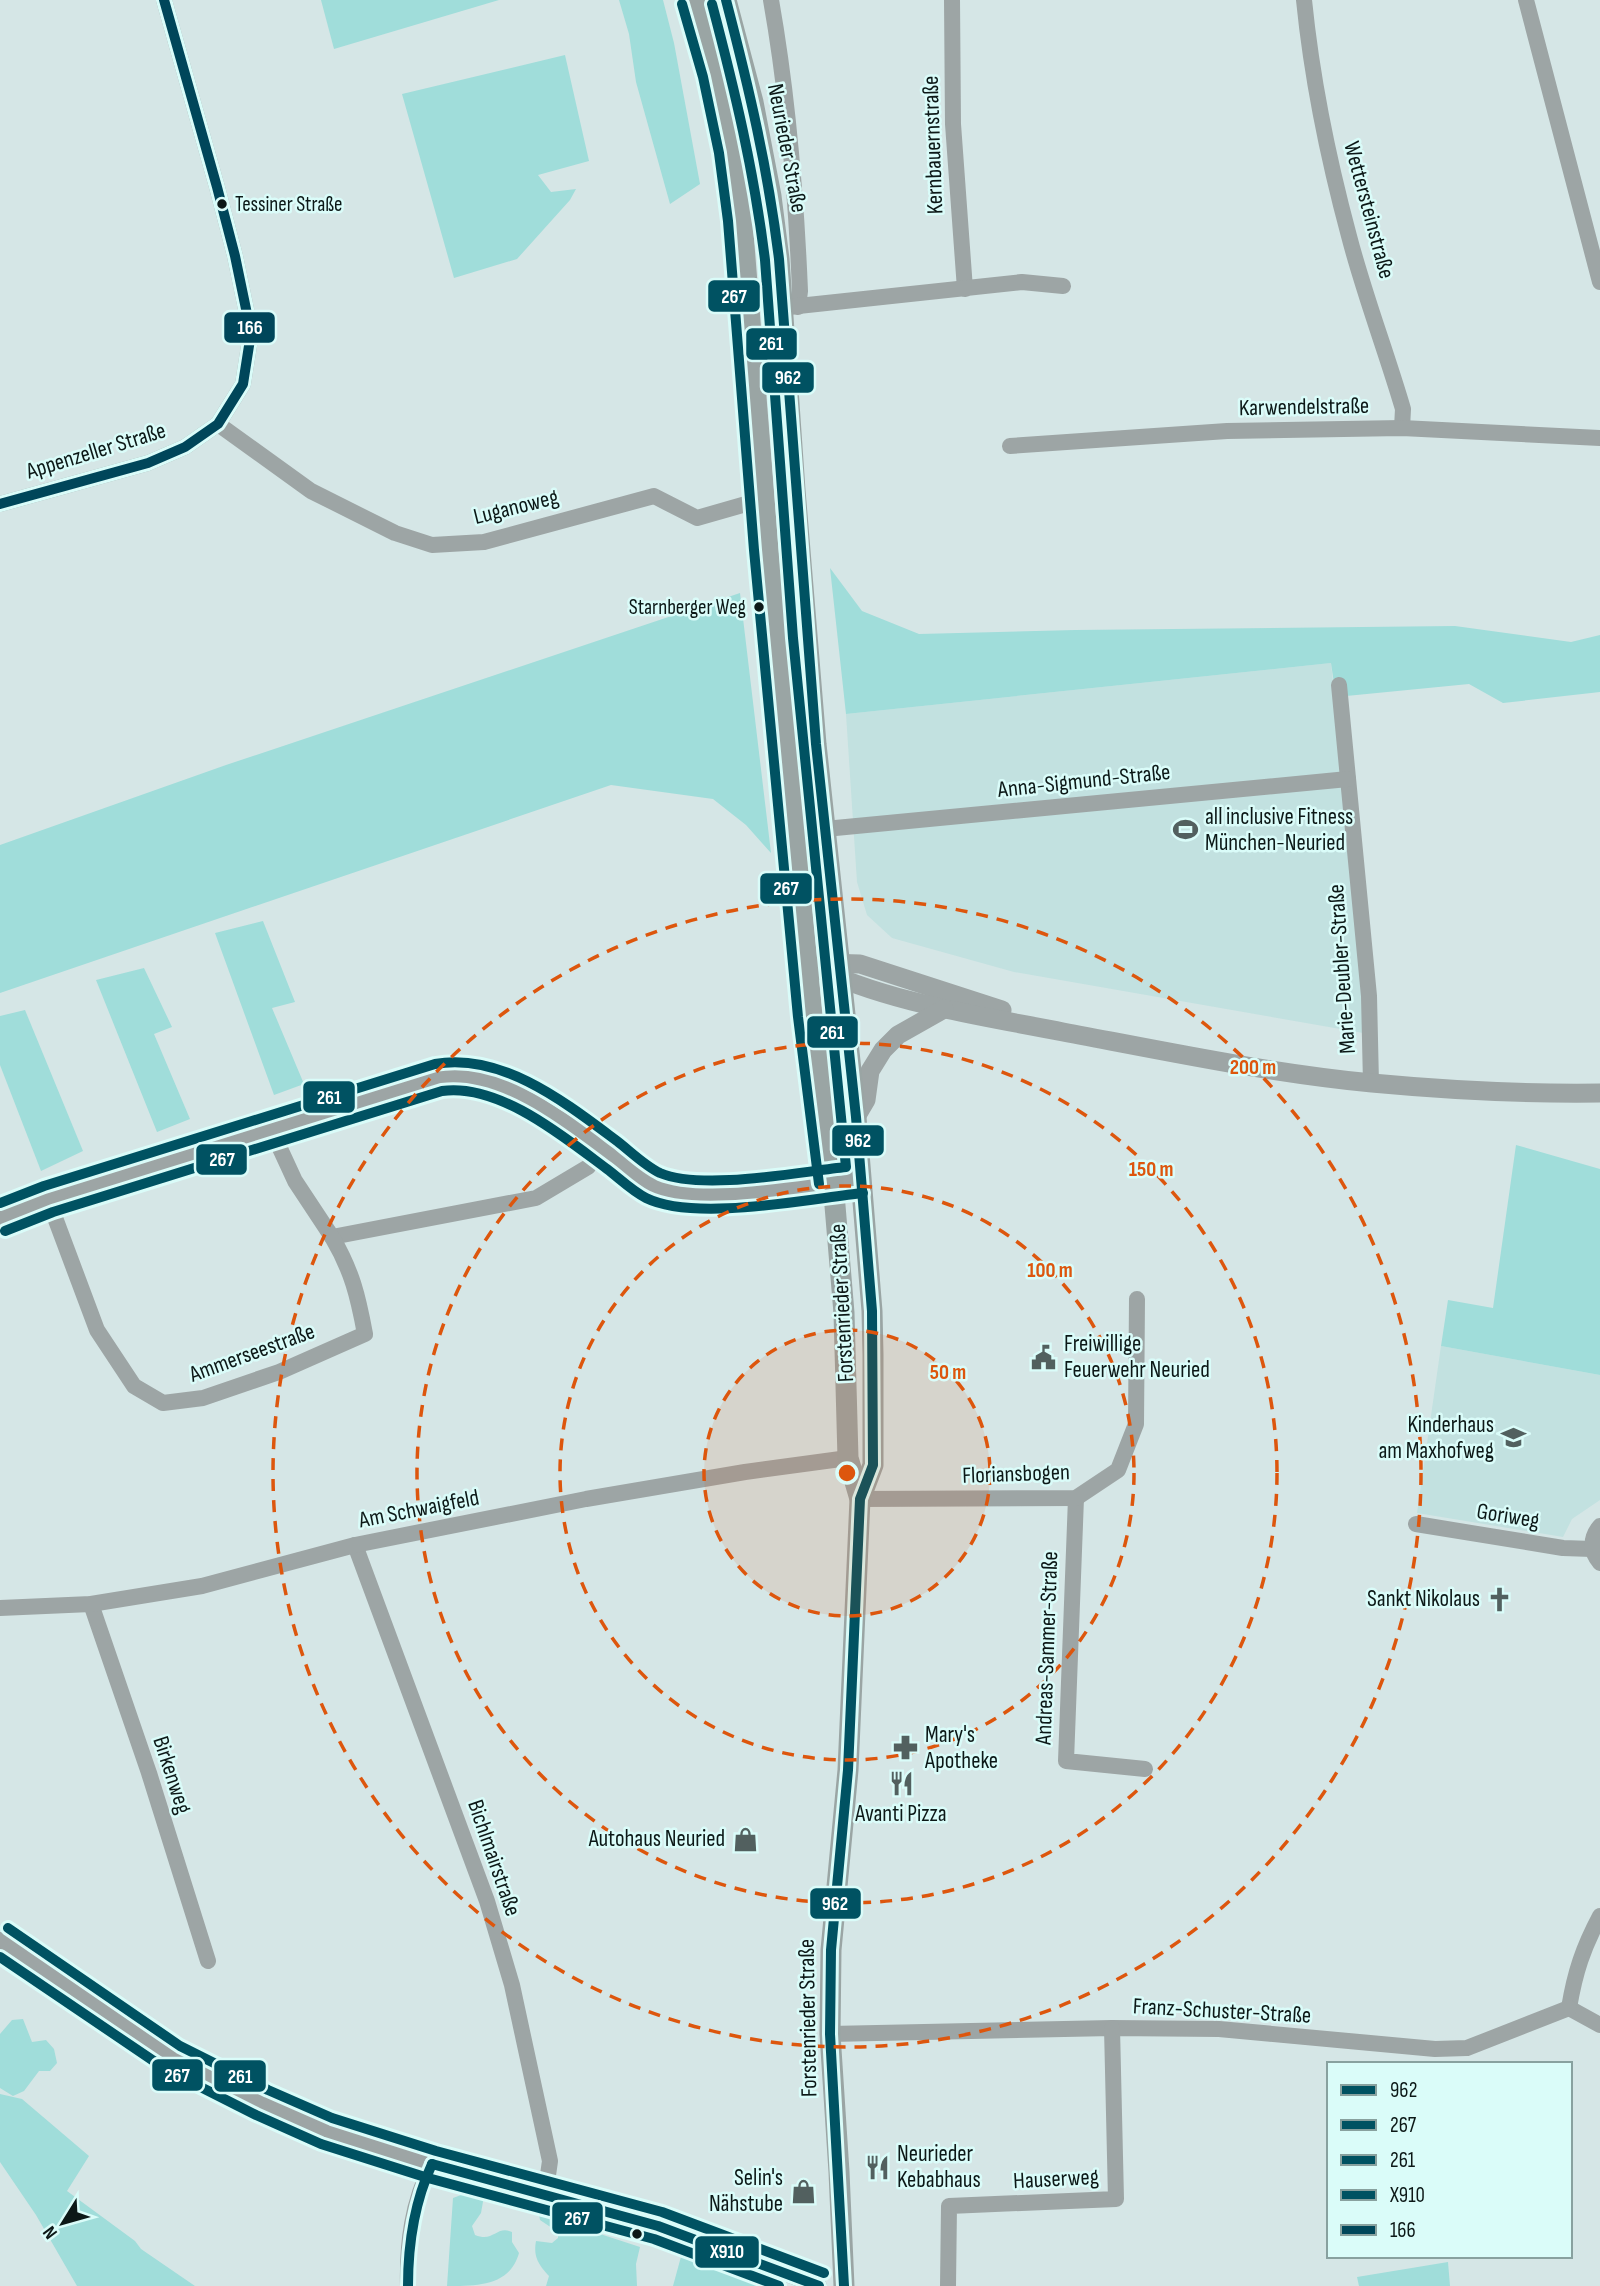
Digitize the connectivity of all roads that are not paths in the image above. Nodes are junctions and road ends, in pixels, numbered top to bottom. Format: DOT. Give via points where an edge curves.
graph roads {
  1 [pos="164,0"];
  2 [pos="695,0"];
  3 [pos="726,0"];
  4 [pos="771,0"];
  5 [pos="952,0"];
  6 [pos="1304,0"];
  7 [pos="1526,0"];
  8 [pos="1600,282"];
  9 [pos="1063,286"];
  10 [pos="965,289"];
  11 [pos="790,307"];
  12 [pos="218,424"];
  13 [pos="1402,428"];
  14 [pos="1600,438"];
  15 [pos="1010,446"];
  16 [pos="765,502"];
  17 [pos="0,504"];
  18 [pos="1339,685"];
  19 [pos="1348,779"];
  20 [pos="825,829"];
  21 [pos="808,964"];
  22 [pos="840,971"];
  23 [pos="944,1009"];
  24 [pos="1075,1034"];
  25 [pos="1371,1083"];
  26 [pos="1578,1093"];
  27 [pos="1600,1093"];
  28 [pos="1600,1100"];
  29 [pos="856,1116"];
  30 [pos="271,1129"];
  31 [pos="602,1147"];
  32 [pos="860,1179"];
  33 [pos="833,1182"];
  34 [pos="48,1199"];
  35 [pos="0,1218"];
  36 [pos="332,1237"];
  37 [pos="1137,1299"];
  38 [pos="848,1458"];
  39 [pos="1076,1498"];
  40 [pos="860,1499"];
  41 [pos="1416,1524"];
  42 [pos="1600,1526"];
  43 [pos="355,1545"];
  44 [pos="1596,1556"];
  45 [pos="91,1604"];
  46 [pos="0,1608"];
  47 [pos="1145,1769"];
  48 [pos="1600,1916"];
  49 [pos="0,1940"];
  50 [pos="208,1961"];
  51 [pos="1569,2008"];
  52 [pos="1600,2025"];
  53 [pos="1112,2028"];
  54 [pos="830,2034"];
  55 [pos="432,2164"];
  56 [pos="545,2196"];
  57 [pos="408,2286"];
  58 [pos="819,2286"];
  59 [pos="844,2286"];
  60 [pos="948,2286"];
  1 -- 12 [label="street, Appenzeller Straße" via="217,187 251,333 243,384"];
  2 -- 16 [label="main road, Forstenrieder Straße" via="733,151"];
  3 -- 11 [label="main road, Neurieder Straße" via="767,169"];
  4 -- 11 [label="street" via="795,193 800,291"];
  5 -- 10 [label="street, Kernbauernstraße" via="953,124"];
  6 -- 13 [label="street, Wettersteinstraße" via="1329,157 1349,238 1403,409"];
  7 -- 8 [label="street"];
  9 -- 10 [label="street" via="1022,282"];
  10 -- 11 [label="street"];
  11 -- 20 [label="main road, Forstenrieder Straße" via="794,490"];
  12 -- 16 [label="street, Luganoweg" via="311,491 395,533 432,545 484,542 654,496 697,517"];
  12 -- 17 [label="street, Appenzeller Straße" via="159,459"];
  13 -- 14 [label="street, Karwendelstraße"];
  13 -- 15 [label="street, Karwendelstraße" via="1227,431"];
  16 -- 21 [label="main road, Forstenrieder Straße"];
  18 -- 19 [label="street, Marie-Deubler-Straße"];
  19 -- 20 [label="street, Anna-Sigmund-Straße"];
  19 -- 25 [label="street, Marie-Deubler-Straße" via="1369,996"];
  20 -- 22 [label="main road, Forstenrieder Straße"];
  21 -- 22 [label="street"];
  21 -- 33 [label="main road, Forstenrieder Straße"];
  22 -- 23 [label="street" via="874,992"];
  22 -- 24 [label="street" via="860,964"];
  22 -- 29 [label="main road, Forstenrieder Straße"];
  23 -- 24 [label="street"];
  23 -- 29 [label="street" via="898,1035 883,1050 870,1071 866,1100"];
  24 -- 25 [label="street"];
  25 -- 26 [label="street"];
  26 -- 27 [label="street"];
  26 -- 28 [label="street"];
  29 -- 32 [label="main road, Forstenrieder Straße"];
  30 -- 31 [label="street" via="454,1075 501,1085"];
  30 -- 34 [label="street"];
  30 -- 36 [label="street, Ammerseestraße" via="295,1181"];
  31 -- 33 [label="street" via="652,1185 687,1195"];
  31 -- 36 [label="street" via="588,1167 536,1198"];
  32 -- 33 [label="street"];
  32 -- 40 [label="main road, Forstenrieder Straße" via="872,1311 873,1465"];
  33 -- 38 [label="main road, Forstenrieder Straße" via="844,1312"];
  34 -- 35 [label="street"];
  34 -- 36 [label="street, Ammerseestraße" via="97,1330 134,1387 163,1403 203,1398 279,1372 365,1334 347,1263"];
  37 -- 39 [label="street, Floriansbogen" via="1136,1424 1118,1470"];
  38 -- 40 [label="main road, Forstenrieder Straße"];
  38 -- 43 [label="street, Am Schwaigfeld" via="612,1495"];
  39 -- 40 [label="street, Floriansbogen"];
  39 -- 47 [label="street, Andreas-Sammer-Straße" via="1066,1761"];
  40 -- 54 [label="main road, Forstenrieder Straße" via="847,1778 831,1950"];
  41 -- 44 [label="street, Goriweg"];
  42 -- 44 [label="street" via="1593,1537"];
  43 -- 45 [label="street, Am Schwaigfeld" via="202,1586"];
  43 -- 56 [label="street, Bichlmairstraße" via="487,1900 512,1985 550,2161"];
  45 -- 46 [label="street, Am Schwaigfeld"];
  45 -- 50 [label="street, Birkenweg"];
  48 -- 51 [label="street" via="1583,1948"];
  49 -- 55 [label="street" via="173,2058 327,2131"];
  51 -- 52 [label="street"];
  51 -- 53 [label="street, Franz-Schuster-Straße" via="1467,2048 1219,2029"];
  53 -- 54 [label="street, Franz-Schuster-Straße"];
  53 -- 60 [label="street, Hauserweg" via="1116,2199 949,2206"];
  54 -- 59 [label="main road, Forstenrieder Straße"];
  55 -- 56 [label="street"];
  55 -- 57 [label="street" via="414,2209 407,2251"];
  56 -- 58 [label="street" via="658,2226"];
}
